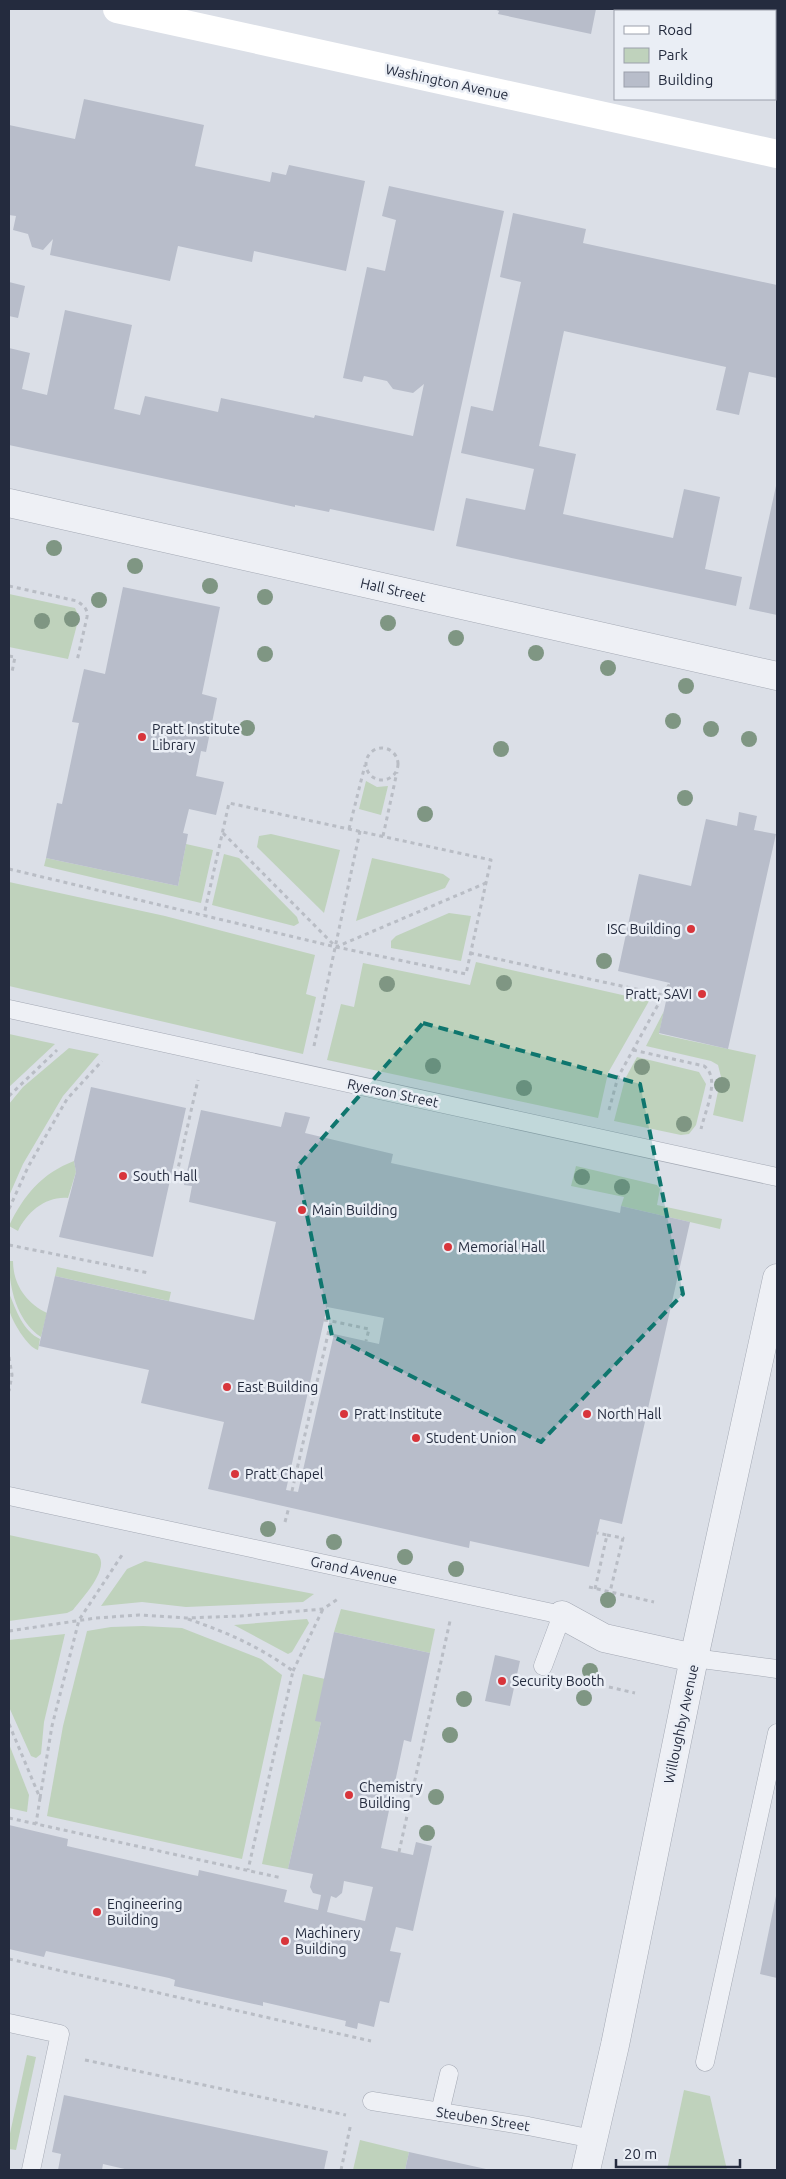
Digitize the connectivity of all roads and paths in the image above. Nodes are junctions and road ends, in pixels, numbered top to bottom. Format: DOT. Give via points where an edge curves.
graph roads {
  1 [pos="117,9"];
  2 [pos="777,154"];
  3 [pos="9,503"];
  4 [pos="9,586"];
  5 [pos="9,656"];
  6 [pos="77,661"];
  7 [pos="12,672"];
  8 [pos="777,676"];
  9 [pos="366,759"];
  10 [pos="397,769"];
  11 [pos="349,829"];
  12 [pos="360,831"];
  13 [pos="222,832"];
  14 [pos="383,836"];
  15 [pos="9,869"];
  16 [pos="486,883"];
  17 [pos="204,915"];
  18 [pos="336,947"];
  19 [pos="470,953"];
  20 [pos="670,983"];
  21 [pos="663,995"];
  22 [pos="9,1009"];
  23 [pos="61,1046"];
  24 [pos="634,1050"];
  25 [pos="313,1051"];
  26 [pos="104,1058"];
  27 [pos="200,1072"];
  28 [pos="9,1096"];
  29 [pos="611,1104"];
  30 [pos="694,1158"];
  31 [pos="777,1176"];
  32 [pos="175,1182"];
  33 [pos="9,1209"];
  34 [pos="9,1245"];
  35 [pos="149,1273"];
  36 [pos="777,1278"];
  37 [pos="324,1320"];
  38 [pos="331,1321"];
  39 [pos="366,1340"];
  40 [pos="9,1357"];
  41 [pos="9,1391"];
  42 [pos="292,1491"];
  43 [pos="9,1496"];
  44 [pos="288,1507"];
  45 [pos="285,1522"];
  46 [pos="597,1533"];
  47 [pos="607,1535"];
  48 [pos="129,1544"];
  49 [pos="595,1589"];
  50 [pos="610,1592"];
  51 [pos="340,1598"];
  52 [pos="323,1609"];
  53 [pos="562,1615"];
  54 [pos="451,1616"];
  55 [pos="186,1618"];
  56 [pos="79,1620"];
  57 [pos="9,1631"];
  58 [pos="694,1658"];
  59 [pos="543,1666"];
  60 [pos="777,1669"];
  61 [pos="293,1671"];
  62 [pos="569,1678"];
  63 [pos="634,1693"];
  64 [pos="9,1724"];
  65 [pos="777,1733"];
  66 [pos="40,1798"];
  67 [pos="9,1818"];
  68 [pos="36,1824"];
  69 [pos="399,1852"];
  70 [pos="248,1870"];
  71 [pos="282,1878"];
  72 [pos="9,1958"];
  73 [pos="9,2023"];
  74 [pos="371,2041"];
  75 [pos="56,2054"];
  76 [pos="705,2062"];
  77 [pos="449,2074"];
  78 [pos="372,2101"];
  79 [pos="440,2112"];
  80 [pos="593,2139"];
  81 [pos="31,2170"];
  82 [pos="341,2170"];
  83 [pos="586,2170"];
  1 -- 2 [label="main road, Washington Avenue"];
  3 -- 8 [label="street, Hall Street"];
  4 -- 6 [label="path" via="77,601 84,606 88,611"];
  5 -- 7 [label="path" via="15,658"];
  9 -- 10 [label="path" via="377,748 387,748 395,754"];
  9 -- 10 [label="path" via="367,770 374,779 386,781"];
  9 -- 11 [label="path"];
  10 -- 14 [label="path"];
  11 -- 12 [label="path"];
  11 -- 13 [label="path" via="229,803"];
  12 -- 14 [label="path"];
  12 -- 18 [label="path"];
  13 -- 17 [label="path"];
  13 -- 18 [label="path"];
  14 -- 16 [label="path" via="491,860"];
  15 -- 17 [label="path"];
  16 -- 18 [label="path"];
  16 -- 19 [label="path"];
  17 -- 18 [label="path"];
  18 -- 19 [label="path" via="466,974"];
  18 -- 25 [label="path"];
  19 -- 21 [label="path"];
  20 -- 21 [label="path"];
  21 -- 24 [label="path"];
  22 -- 30 [label="lane, Ryerson Street"];
  23 -- 28 [label="path"];
  24 -- 29 [label="path" via="618,1077"];
  24 -- 30 [label="path" via="709,1069 712,1084"];
  26 -- 33 [label="path" via="67,1099 28,1167"];
  27 -- 32 [label="path"];
  30 -- 31 [label="lane, Ryerson Street"];
  34 -- 35 [label="path"];
  36 -- 58 [label="street, Willoughby Avenue"];
  37 -- 38 [label="path"];
  38 -- 39 [label="path" via="369,1329"];
  38 -- 42 [label="path"];
  40 -- 41 [label="path" via="12,1375"];
  43 -- 53 [label="lane, Grand Avenue"];
  44 -- 45 [label="path"];
  46 -- 47 [label="path"];
  47 -- 49 [label="path"];
  47 -- 50 [label="path" via="623,1538"];
  48 -- 56 [label="path"];
  51 -- 52 [label="path"];
  52 -- 55 [label="path"];
  52 -- 61 [label="path"];
  53 -- 58 [label="street, Grand Avenue" via="604,1638"];
  53 -- 59 [label="lane"];
  54 -- 69 [label="path"];
  55 -- 56 [label="path" via="139,1615"];
  55 -- 61 [label="path" via="231,1634 265,1651"];
  56 -- 57 [label="path"];
  56 -- 66 [label="path" via="52,1726"];
  58 -- 60 [label="lane"];
  58 -- 80 [label="street, Willoughby Avenue"];
  61 -- 70 [label="path"];
  62 -- 63 [label="path"];
  64 -- 66 [label="path"];
  65 -- 76 [label="lane"];
  66 -- 68 [label="path"];
  67 -- 68 [label="path"];
  68 -- 70 [label="path"];
  70 -- 71 [label="path"];
  72 -- 74 [label="path"];
  73 -- 75 [label="lane" via="60,2034"];
  75 -- 81 [label="lane"];
  75 -- 82 [label="path" via="352,2116"];
  77 -- 79 [label="lane"];
  78 -- 79 [label="lane, Steuben Street"];
  79 -- 80 [label="lane, Steuben Street"];
  80 -- 83 [label="street, Willoughby Avenue"];
}
